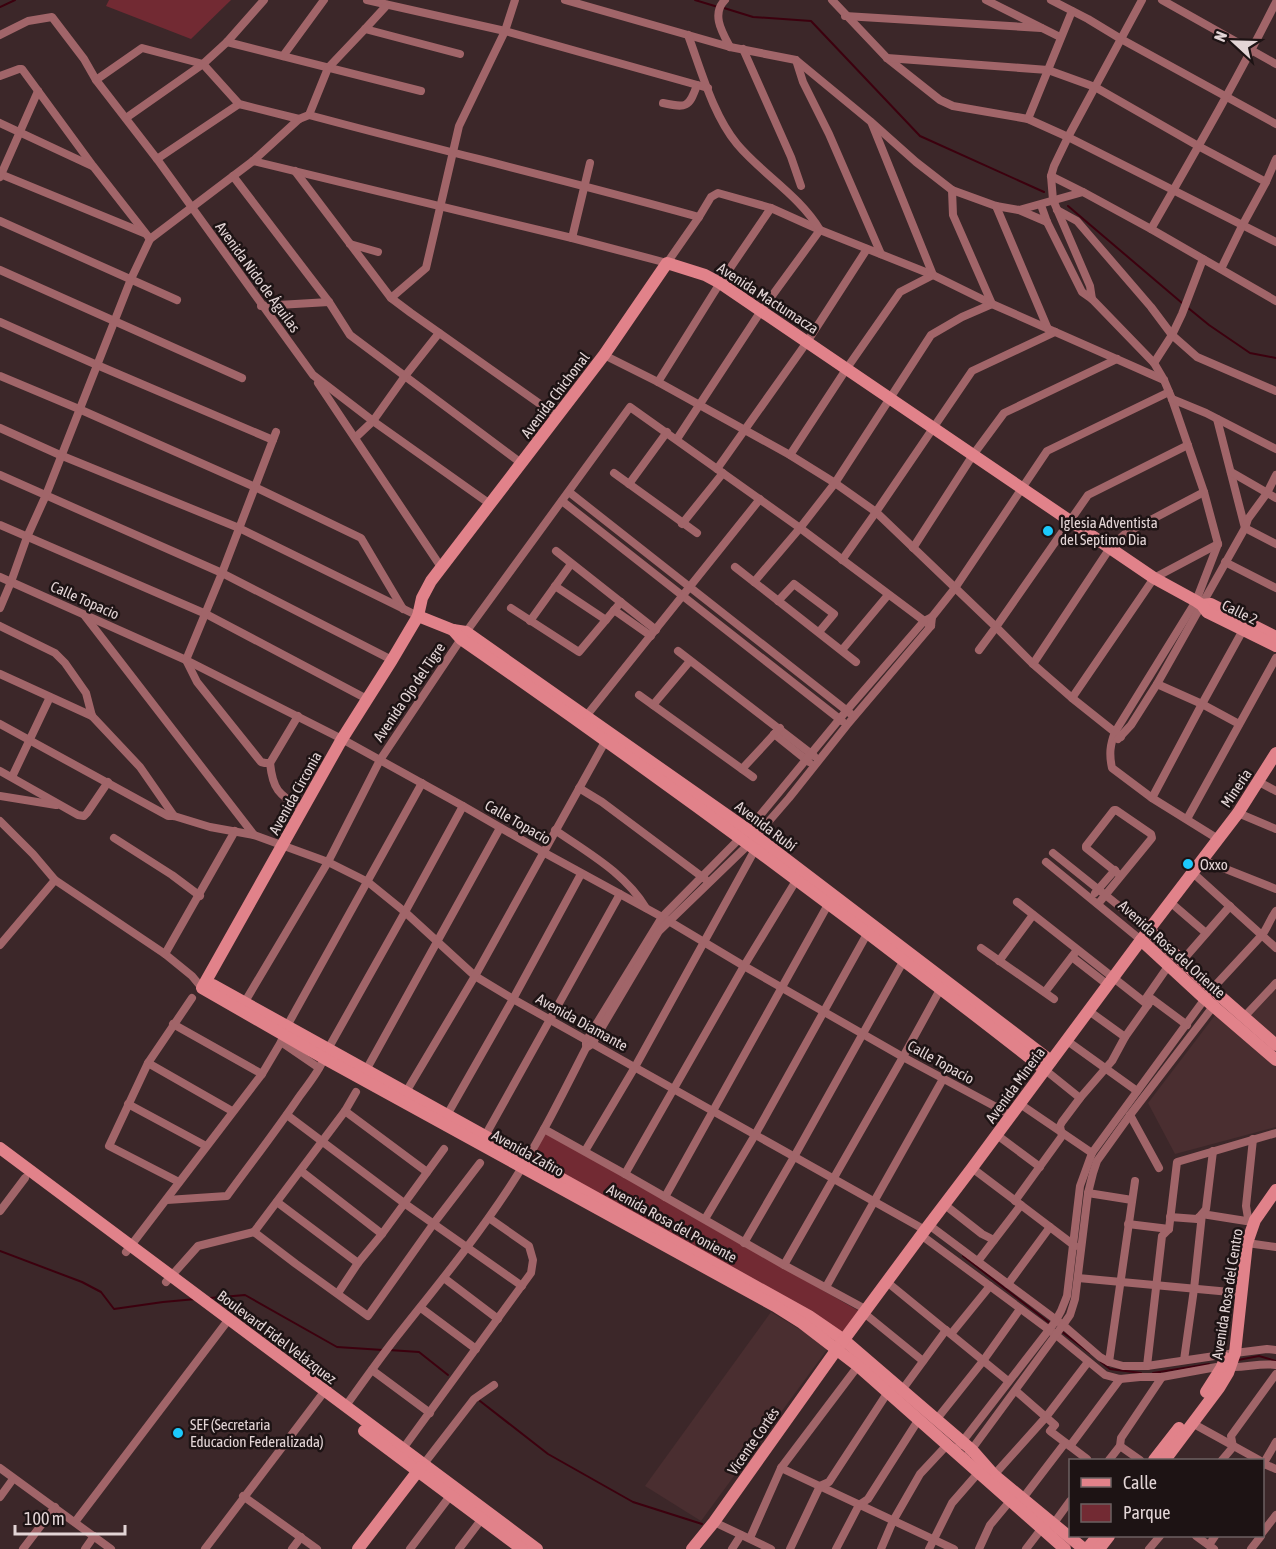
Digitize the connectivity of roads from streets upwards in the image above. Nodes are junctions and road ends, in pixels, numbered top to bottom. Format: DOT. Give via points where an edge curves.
graph roads {
  1 [pos="264,0"];
  2 [pos="324,0"];
  3 [pos="367,0"];
  4 [pos="515,0"];
  5 [pos="565,0"];
  6 [pos="725,0"];
  7 [pos="832,0"];
  8 [pos="986,0"];
  9 [pos="1050,0"];
  10 [pos="1142,0"];
  11 [pos="1162,0"];
  12 [pos="1276,2"];
  13 [pos="387,4"];
  14 [pos="1072,11"];
  15 [pos="845,16"];
  16 [pos="1041,28"];
  17 [pos="365,29"];
  18 [pos="505,31"];
  19 [pos="0,35"];
  20 [pos="688,35"];
  21 [pos="1060,37"];
  22 [pos="1121,39"];
  23 [pos="227,42"];
  24 [pos="730,47"];
  25 [pos="743,49"];
  26 [pos="1252,50"];
  27 [pos="460,54"];
  28 [pos="283,56"];
  29 [pos="887,58"];
  30 [pos="796,60"];
  31 [pos="203,64"];
  32 [pos="1276,64"];
  33 [pos="328,68"];
  34 [pos="1048,69"];
  35 [pos="0,76"];
  36 [pos="96,80"];
  37 [pos="697,85"];
  38 [pos="1095,87"];
  39 [pos="708,88"];
  40 [pos="38,91"];
  41 [pos="421,91"];
  42 [pos="1226,97"];
  43 [pos="663,103"];
  44 [pos="238,104"];
  45 [pos="309,115"];
  46 [pos="126,118"];
  47 [pos="299,119"];
  48 [pos="1028,119"];
  49 [pos="870,121"];
  50 [pos="0,123"];
  51 [pos="1276,124"];
  52 [pos="19,132"];
  53 [pos="1068,137"];
  54 [pos="1200,147"];
  55 [pos="451,153"];
  56 [pos="157,159"];
  57 [pos="1276,159"];
  58 [pos="253,161"];
  59 [pos="590,164"];
  60 [pos="93,166"];
  61 [pos="296,171"];
  62 [pos="1,175"];
  63 [pos="233,176"];
  64 [pos="1051,176"];
  65 [pos="1266,182"];
  66 [pos="585,185"];
  67 [pos="801,186"];
  68 [pos="952,190"];
  69 [pos="1173,191"];
  70 [pos="1083,192"];
  71 [pos="1053,200"];
  72 [pos="1041,205"];
  73 [pos="441,206"];
  74 [pos="191,207"];
  75 [pos="996,207"];
  76 [pos="771,208"];
  77 [pos="1019,210"];
  78 [pos="1057,210"];
  79 [pos="699,217"];
  80 [pos="0,221"];
  81 [pos="1047,222"];
  82 [pos="1242,226"];
  83 [pos="1151,229"];
  84 [pos="820,230"];
  85 [pos="148,236"];
  86 [pos="572,238"];
  87 [pos="1276,242"];
  88 [pos="350,243"];
  89 [pos="867,249"];
  90 [pos="378,252"];
  91 [pos="881,254"];
  92 [pos="1203,259"];
  93 [pos="667,263"];
  94 [pos="1221,269"];
  95 [pos="0,270"];
  96 [pos="933,275"];
  97 [pos="131,279"];
  98 [pos="720,283"];
  99 [pos="391,298"];
  100 [pos="1092,299"];
  101 [pos="177,300"];
  102 [pos="1276,301"];
  103 [pos="329,302"];
  104 [pos="992,304"];
  105 [pos="261,306"];
  106 [pos="761,311"];
  107 [pos="115,321"];
  108 [pos="0,322"];
  109 [pos="1052,330"];
  110 [pos="439,333"];
  111 [pos="1172,334"];
  112 [pos="807,342"];
  113 [pos="604,355"];
  114 [pos="1118,359"];
  115 [pos="1154,363"];
  116 [pos="97,365"];
  117 [pos="847,368"];
  118 [pos="313,375"];
  119 [pos="0,376"];
  120 [pos="405,376"];
  121 [pos="242,378"];
  122 [pos="1164,380"];
  123 [pos="658,382"];
  124 [pos="1276,391"];
  125 [pos="1171,395"];
  126 [pos="890,399"];
  127 [pos="700,405"];
  128 [pos="79,409"];
  129 [pos="557,416"];
  130 [pos="1217,419"];
  131 [pos="373,421"];
  132 [pos="0,428"];
  133 [pos="933,428"];
  134 [pos="744,431"];
  135 [pos="667,432"];
  136 [pos="355,438"];
  137 [pos="677,439"];
  138 [pos="1188,445"];
  139 [pos="1276,449"];
  140 [pos="60,455"];
  141 [pos="790,455"];
  142 [pos="973,455"];
  143 [pos="521,463"];
  144 [pos="720,471"];
  145 [pos="1232,472"];
  146 [pos="614,473"];
  147 [pos="0,475"];
  148 [pos="1276,475"];
  149 [pos="835,483"];
  150 [pos="628,484"];
  151 [pos="255,487"];
  152 [pos="1022,488"];
  153 [pos="569,492"];
  154 [pos="1204,492"];
  155 [pos="1267,493"];
  156 [pos="46,495"];
  157 [pos="1276,498"];
  158 [pos="760,499"];
  159 [pos="562,501"];
  160 [pos="490,504"];
  161 [pos="876,512"];
  162 [pos="1069,521"];
  163 [pos="682,524"];
  164 [pos="0,525"];
  165 [pos="239,528"];
  166 [pos="800,528"];
  167 [pos="1245,528"];
  168 [pos="697,533"];
  169 [pos="27,537"];
  170 [pos="1218,544"];
  171 [pos="1276,544"];
  172 [pos="913,548"];
  173 [pos="1110,548"];
  174 [pos="556,551"];
  175 [pos="842,560"];
  176 [pos="1225,562"];
  177 [pos="571,564"];
  178 [pos="441,567"];
  179 [pos="735,567"];
  180 [pos="222,573"];
  181 [pos="0,577"];
  182 [pos="1154,578"];
  183 [pos="11,582"];
  184 [pos="754,582"];
  185 [pos="555,586"];
  186 [pos="690,588"];
  187 [pos="956,588"];
  188 [pos="1276,588"];
  189 [pos="888,595"];
  190 [pos="683,596"];
  191 [pos="778,601"];
  192 [pos="621,602"];
  193 [pos="1199,603"];
  194 [pos="0,608"];
  195 [pos="511,608"];
  196 [pos="403,609"];
  197 [pos="614,610"];
  198 [pos="82,614"];
  199 [pos="206,614"];
  200 [pos="418,616"];
  201 [pos="606,620"];
  202 [pos="530,621"];
  203 [pos="929,621"];
  204 [pos="0,626"];
  205 [pos="996,627"];
  206 [pos="1243,630"];
  207 [pos="819,632"];
  208 [pos="654,633"];
  209 [pos="460,634"];
  210 [pos="1276,637"];
  211 [pos="1276,646"];
  212 [pos="770,650"];
  213 [pos="842,650"];
  214 [pos="979,650"];
  215 [pos="678,651"];
  216 [pos="1276,658"];
  217 [pos="763,659"];
  218 [pos="186,660"];
  219 [pos="392,660"];
  220 [pos="690,661"];
  221 [pos="856,662"];
  222 [pos="1033,664"];
  223 [pos="0,674"];
  224 [pos="1157,684"];
  225 [pos="639,695"];
  226 [pos="50,697"];
  227 [pos="1072,698"];
  228 [pos="367,699"];
  229 [pos="1202,704"];
  230 [pos="653,705"];
  231 [pos="847,710"];
  232 [pos="92,716"];
  233 [pos="297,716"];
  234 [pos="854,717"];
  235 [pos="584,719"];
  236 [pos="843,722"];
  237 [pos="0,724"];
  238 [pos="1239,724"];
  239 [pos="777,731"];
  240 [pos="1118,734"];
  241 [pos="29,739"];
  242 [pos="342,739"];
  243 [pos="606,740"];
  244 [pos="1276,753"];
  245 [pos="809,757"];
  246 [pos="380,760"];
  247 [pos="270,762"];
  248 [pos="817,763"];
  249 [pos="741,769"];
  250 [pos="0,771"];
  251 [pos="12,777"];
  252 [pos="753,777"];
  253 [pos="108,782"];
  254 [pos="672,782"];
  255 [pos="1258,782"];
  256 [pos="422,783"];
  257 [pos="579,788"];
  258 [pos="1276,791"];
  259 [pos="0,796"];
  260 [pos="1152,798"];
  261 [pos="63,806"];
  262 [pos="463,806"];
  263 [pos="302,809"];
  264 [pos="1238,813"];
  265 [pos="174,816"];
  266 [pos="1187,819"];
  267 [pos="0,821"];
  268 [pos="500,828"];
  269 [pos="1276,829"];
  270 [pos="555,830"];
  271 [pos="235,831"];
  272 [pos="254,835"];
  273 [pos="114,838"];
  274 [pos="1218,839"];
  275 [pos="752,840"];
  276 [pos="282,846"];
  277 [pos="543,852"];
  278 [pos="1053,853"];
  279 [pos="1203,860"];
  280 [pos="328,862"];
  281 [pos="1046,862"];
  282 [pos="1118,873"];
  283 [pos="1193,873"];
  284 [pos="581,874"];
  285 [pos="702,876"];
  286 [pos="797,879"];
  287 [pos="55,880"];
  288 [pos="368,882"];
  289 [pos="710,882"];
  290 [pos="1276,889"];
  291 [pos="1102,892"];
  292 [pos="620,894"];
  293 [pos="200,896"];
  294 [pos="831,899"];
  295 [pos="1094,901"];
  296 [pos="1017,902"];
  297 [pos="1170,902"];
  298 [pos="1230,906"];
  299 [pos="646,908"];
  300 [pos="1276,911"];
  301 [pos="405,912"];
  302 [pos="1033,915"];
  303 [pos="665,919"];
  304 [pos="1206,933"];
  305 [pos="867,934"];
  306 [pos="1145,935"];
  307 [pos="1262,935"];
  308 [pos="438,942"];
  309 [pos="703,942"];
  310 [pos="0,945"];
  311 [pos="981,948"];
  312 [pos="1276,948"];
  313 [pos="1074,953"];
  314 [pos="165,954"];
  315 [pos="904,960"];
  316 [pos="999,961"];
  317 [pos="1182,961"];
  318 [pos="1168,965"];
  319 [pos="744,966"];
  320 [pos="475,976"];
  321 [pos="1110,981"];
  322 [pos="943,984"];
  323 [pos="1276,984"];
  324 [pos="204,985"];
  325 [pos="781,988"];
  326 [pos="1045,992"];
  327 [pos="192,998"];
  328 [pos="1213,998"];
  329 [pos="513,999"];
  330 [pos="1054,999"];
  331 [pos="1148,1002"];
  332 [pos="242,1007"];
  333 [pos="823,1011"];
  334 [pos="1089,1011"];
  335 [pos="1244,1017"];
  336 [pos="550,1021"];
  337 [pos="173,1024"];
  338 [pos="1187,1025"];
  339 [pos="862,1033"];
  340 [pos="284,1034"];
  341 [pos="1125,1037"];
  342 [pos="1066,1040"];
  343 [pos="588,1044"];
  344 [pos="1276,1045"];
  345 [pos="903,1057"];
  346 [pos="324,1058"];
  347 [pos="1276,1060"];
  348 [pos="148,1064"];
  349 [pos="1048,1065"];
  350 [pos="635,1067"];
  351 [pos="1106,1069"];
  352 [pos="261,1074"];
  353 [pos="364,1074"];
  354 [pos="943,1079"];
  355 [pos="674,1090"];
  356 [pos="356,1092"];
  357 [pos="406,1092"];
  358 [pos="1137,1092"];
  359 [pos="1080,1098"];
  360 [pos="128,1104"];
  361 [pos="1020,1104"];
  362 [pos="345,1111"];
  363 [pos="232,1112"];
  364 [pos="713,1113"];
  365 [pos="287,1114"];
  366 [pos="447,1115"];
  367 [pos="1011,1115"];
  368 [pos="1130,1115"];
  369 [pos="544,1130"];
  370 [pos="1276,1132"];
  371 [pos="1063,1134"];
  372 [pos="997,1135"];
  373 [pos="485,1136"];
  374 [pos="755,1136"];
  375 [pos="1253,1139"];
  376 [pos="323,1141"];
  377 [pos="206,1146"];
  378 [pos="0,1148"];
  379 [pos="444,1149"];
  380 [pos="585,1151"];
  381 [pos="1213,1151"];
  382 [pos="1092,1153"];
  383 [pos="794,1157"];
  384 [pos="0,1158"];
  385 [pos="480,1163"];
  386 [pos="525,1164"];
  387 [pos="1040,1167"];
  388 [pos="972,1168"];
  389 [pos="1159,1168"];
  390 [pos="300,1171"];
  391 [pos="427,1172"];
  392 [pos="625,1174"];
  393 [pos="25,1178"];
  394 [pos="1276,1178"];
  395 [pos="832,1179"];
  396 [pos="1135,1181"];
  397 [pos="178,1182"];
  398 [pos="1276,1190"];
  399 [pos="1088,1193"];
  400 [pos="665,1197"];
  401 [pos="166,1200"];
  402 [pos="1132,1200"];
  403 [pos="277,1202"];
  404 [pos="874,1202"];
  405 [pos="405,1203"];
  406 [pos="1018,1203"];
  407 [pos="945,1205"];
  408 [pos="0,1211"];
  409 [pos="1202,1214"];
  410 [pos="1170,1217"];
  411 [pos="489,1218"];
  412 [pos="705,1220"];
  413 [pos="1247,1220"];
  414 [pos="434,1223"];
  415 [pos="1128,1224"];
  416 [pos="1050,1227"];
  417 [pos="1169,1229"];
  418 [pos="925,1230"];
  419 [pos="254,1232"];
  420 [pos="382,1234"];
  421 [pos="994,1240"];
  422 [pos="744,1243"];
  423 [pos="1247,1243"];
  424 [pos="1073,1244"];
  425 [pos="468,1247"];
  426 [pos="1276,1247"];
  427 [pos="129,1249"];
  428 [pos="1081,1250"];
  429 [pos="978,1261"];
  430 [pos="358,1263"];
  431 [pos="784,1265"];
  432 [pos="444,1278"];
  433 [pos="1078,1278"];
  434 [pos="172,1282"];
  435 [pos="887,1282"];
  436 [pos="1120,1282"];
  437 [pos="1008,1284"];
  438 [pos="522,1286"];
  439 [pos="990,1286"];
  440 [pos="1158,1286"];
  441 [pos="826,1287"];
  442 [pos="1194,1289"];
  443 [pos="338,1293"];
  444 [pos="1237,1293"];
  445 [pos="420,1308"];
  446 [pos="1020,1309"];
  447 [pos="865,1312"];
  448 [pos="498,1319"];
  449 [pos="226,1322"];
  450 [pos="1056,1328"];
  451 [pos="949,1332"];
  452 [pos="841,1344"];
  453 [pos="476,1349"];
  454 [pos="1276,1350"];
  455 [pos="983,1360"];
  456 [pos="1184,1360"];
  457 [pos="923,1361"];
  458 [pos="1228,1361"];
  459 [pos="1088,1362"];
  460 [pos="1109,1362"];
  461 [pos="1276,1365"];
  462 [pos="858,1366"];
  463 [pos="1147,1366"];
  464 [pos="372,1370"];
  465 [pos="1276,1374"];
  466 [pos="1162,1377"];
  467 [pos="1120,1380"];
  468 [pos="1008,1382"];
  469 [pos="494,1385"];
  470 [pos="902,1390"];
  471 [pos="1016,1391"];
  472 [pos="888,1392"];
  473 [pos="321,1394"];
  474 [pos="346,1405"];
  475 [pos="430,1413"];
  476 [pos="1046,1417"];
  477 [pos="919,1419"];
  478 [pos="936,1420"];
  479 [pos="1192,1423"];
  480 [pos="1276,1442"];
  481 [pos="1068,1444"];
  482 [pos="1120,1446"];
  483 [pos="1233,1447"];
  484 [pos="404,1448"];
  485 [pos="960,1449"];
  486 [pos="1087,1459"];
  487 [pos="1110,1459"];
  488 [pos="1137,1459"];
  489 [pos="1156,1459"];
  490 [pos="1166,1459"];
  491 [pos="1224,1459"];
  492 [pos="1256,1459"];
  493 [pos="1264,1460"];
  494 [pos="422,1466"];
  495 [pos="0,1468"];
  496 [pos="781,1468"];
  497 [pos="979,1473"];
  498 [pos="994,1475"];
  499 [pos="14,1479"];
  500 [pos="820,1486"];
  501 [pos="243,1496"];
  502 [pos="450,1496"];
  503 [pos="0,1497"];
  504 [pos="1016,1500"];
  505 [pos="1069,1503"];
  506 [pos="859,1504"];
  507 [pos="55,1507"];
  508 [pos="1276,1515"];
  509 [pos="484,1516"];
  510 [pos="893,1521"];
  511 [pos="75,1522"];
  512 [pos="714,1522"];
  513 [pos="1048,1526"];
  514 [pos="1264,1531"];
  515 [pos="94,1536"];
  516 [pos="301,1537"];
  517 [pos="746,1537"];
  518 [pos="1097,1537"];
  519 [pos="1108,1537"];
  520 [pos="1159,1537"];
  521 [pos="1197,1537"];
  522 [pos="934,1540"];
  523 [pos="1211,1547"];
  524 [pos="518,1548"];
  525 [pos="23,1549"];
  526 [pos="85,1549"];
  527 [pos="111,1549"];
  528 [pos="205,1549"];
  529 [pos="292,1549"];
  530 [pos="317,1549"];
  531 [pos="358,1549"];
  532 [pos="410,1549"];
  533 [pos="459,1549"];
  534 [pos="537,1549"];
  535 [pos="692,1549"];
  536 [pos="732,1549"];
  537 [pos="771,1549"];
  538 [pos="790,1549"];
  539 [pos="836,1549"];
  540 [pos="881,1549"];
  541 [pos="929,1549"];
  542 [pos="954,1549"];
  543 [pos="979,1549"];
  544 [pos="1026,1549"];
  545 [pos="1065,1549"];
  546 [pos="1086,1549"];
  547 [pos="1099,1549"];
  548 [pos="1149,1549"];
  1 -- 23 [label="street"];
  2 -- 28 [label="street"];
  3 -- 13 [label="street"];
  4 -- 18 [label="street"];
  5 -- 20 [label="street"];
  6 -- 24 [label="street" via="719,7 718,18"];
  7 -- 15 [label="street"];
  8 -- 16 [label="street"];
  9 -- 14 [label="street"];
  10 -- 22 [label="street"];
  11 -- 26 [label="street"];
  12 -- 26 [label="street"];
  13 -- 17 [label="street"];
  13 -- 18 [label="street"];
  14 -- 21 [label="street"];
  14 -- 22 [label="street"];
  15 -- 16 [label="street"];
  15 -- 29 [label="street"];
  16 -- 21 [label="street"];
  17 -- 27 [label="street"];
  17 -- 33 [label="street"];
  18 -- 37 [label="street"];
  18 -- 55 [label="street" via="459,126"];
  19 -- 36 [label="street, Avenida Nido de Águilas" via="28,21 52,17"];
  20 -- 24 [label="street"];
  20 -- 39 [label="street"];
  21 -- 34 [label="street"];
  22 -- 38 [label="street"];
  22 -- 42 [label="street"];
  23 -- 28 [label="street"];
  23 -- 31 [label="street"];
  24 -- 25 [label="street"];
  25 -- 30 [label="street"];
  25 -- 67 [label="street"];
  26 -- 32 [label="street"];
  26 -- 42 [label="street"];
  28 -- 33 [label="street"];
  29 -- 34 [label="street"];
  29 -- 48 [label="street" via="953,106"];
  30 -- 49 [label="street"];
  30 -- 91 [label="street"];
  31 -- 36 [label="street" via="142,48"];
  31 -- 44 [label="street"];
  31 -- 46 [label="street"];
  33 -- 41 [label="street"];
  33 -- 45 [label="street"];
  34 -- 38 [label="street"];
  34 -- 48 [label="street"];
  35 -- 40 [label="street" via="20,69"];
  36 -- 46 [label="street, Avenida Nido de Águilas"];
  37 -- 39 [label="street"];
  37 -- 43 [label="street" via="686,105"];
  38 -- 53 [label="street"];
  38 -- 54 [label="street"];
  39 -- 84 [label="street" via="722,122 737,144 811,215"];
  40 -- 52 [label="street"];
  40 -- 60 [label="street"];
  42 -- 51 [label="street"];
  42 -- 54 [label="street"];
  44 -- 47 [label="street"];
  44 -- 56 [label="street"];
  45 -- 47 [label="street"];
  45 -- 55 [label="street"];
  46 -- 56 [label="street, Avenida Nido de Águilas"];
  47 -- 58 [label="street"];
  48 -- 53 [label="street"];
  49 -- 68 [label="street"];
  49 -- 96 [label="street"];
  50 -- 52 [label="street"];
  52 -- 60 [label="street"];
  52 -- 62 [label="street"];
  53 -- 64 [label="street"];
  53 -- 69 [label="street"];
  54 -- 65 [label="street"];
  54 -- 69 [label="street"];
  55 -- 66 [label="street"];
  55 -- 73 [label="street"];
  56 -- 74 [label="street, Avenida Nido de Águilas"];
  57 -- 65 [label="street"];
  58 -- 61 [label="street, Avenida Mactumacza"];
  58 -- 63 [label="street"];
  59 -- 66 [label="street"];
  60 -- 85 [label="street"];
  61 -- 73 [label="street, Avenida Mactumacza"];
  61 -- 88 [label="street"];
  62 -- 85 [label="street"];
  63 -- 74 [label="street"];
  63 -- 103 [label="street"];
  64 -- 70 [label="street"];
  64 -- 71 [label="street"];
  65 -- 82 [label="street"];
  66 -- 79 [label="street"];
  66 -- 86 [label="street"];
  68 -- 75 [label="street"];
  68 -- 104 [label="street" via="953,215"];
  69 -- 82 [label="street"];
  69 -- 83 [label="street"];
  70 -- 71 [label="street"];
  70 -- 83 [label="street"];
  71 -- 72 [label="street"];
  71 -- 78 [label="street"];
  72 -- 77 [label="street"];
  72 -- 81 [label="street"];
  73 -- 86 [label="street, Avenida Mactumacza"];
  73 -- 99 [label="street" via="426,268"];
  74 -- 85 [label="street"];
  74 -- 105 [label="street, Avenida Nido de Águilas"];
  75 -- 77 [label="street"];
  75 -- 109 [label="street"];
  76 -- 79 [label="street, Avenida Chichonal" via="718,193 711,197"];
  76 -- 84 [label="street"];
  76 -- 98 [label="street"];
  77 -- 81 [label="street"];
  78 -- 100 [label="street"];
  78 -- 111 [label="street" via="1077,221"];
  79 -- 93 [label="street, Avenida Chichonal"];
  80 -- 97 [label="street"];
  81 -- 100 [label="street" via="1077,284"];
  82 -- 87 [label="street"];
  82 -- 94 [label="street"];
  83 -- 92 [label="street"];
  84 -- 89 [label="street"];
  84 -- 106 [label="street"];
  85 -- 97 [label="street"];
  86 -- 93 [label="street, Avenida Mactumacza"];
  88 -- 90 [label="street"];
  88 -- 99 [label="street"];
  89 -- 91 [label="street"];
  89 -- 112 [label="street"];
  91 -- 96 [label="street"];
  92 -- 94 [label="street"];
  92 -- 111 [label="street"];
  93 -- 98 [label="street, Avenida Mactumacza"];
  93 -- 113 [label="street, Avenida Chichonal"];
  94 -- 102 [label="street"];
  95 -- 107 [label="street"];
  96 -- 104 [label="street"];
  96 -- 117 [label="street" via="900,292"];
  97 -- 101 [label="street"];
  97 -- 107 [label="street"];
  98 -- 106 [label="street, Avenida Mactumacza"];
  98 -- 123 [label="street"];
  99 -- 110 [label="street"];
  100 -- 115 [label="street"];
  103 -- 105 [label="street"];
  103 -- 120 [label="street" via="350,335"];
  104 -- 109 [label="street"];
  104 -- 126 [label="street" via="931,335"];
  105 -- 118 [label="street, Avenida Nido de Águilas"];
  106 -- 112 [label="street, Avenida Mactumacza"];
  106 -- 127 [label="street"];
  107 -- 116 [label="street"];
  107 -- 121 [label="street"];
  108 -- 116 [label="street"];
  109 -- 114 [label="street"];
  109 -- 133 [label="street" via="972,371"];
  110 -- 120 [label="street"];
  110 -- 129 [label="street"];
  111 -- 115 [label="street"];
  111 -- 124 [label="street" via="1197,357"];
  112 -- 117 [label="street, Avenida Mactumacza"];
  112 -- 134 [label="street"];
  113 -- 123 [label="street"];
  113 -- 129 [label="street, Avenida Chichonal"];
  114 -- 122 [label="street"];
  114 -- 142 [label="street" via="1004,413"];
  115 -- 122 [label="street"];
  116 -- 128 [label="street"];
  116 -- 151 [label="street" via="274,436"];
  117 -- 126 [label="street, Avenida Mactumacza"];
  117 -- 141 [label="street"];
  118 -- 131 [label="street, Avenida Nido de Águilas"];
  118 -- 136 [label="street"];
  119 -- 128 [label="street"];
  120 -- 131 [label="street"];
  120 -- 143 [label="street"];
  122 -- 125 [label="street"];
  123 -- 127 [label="street"];
  125 -- 130 [label="street"];
  125 -- 138 [label="street"];
  125 -- 152 [label="street" via="1047,451"];
  126 -- 133 [label="street, Avenida Mactumacza"];
  126 -- 149 [label="street"];
  127 -- 134 [label="street"];
  127 -- 137 [label="street"];
  128 -- 140 [label="street"];
  128 -- 151 [label="street"];
  129 -- 143 [label="street, Avenida Chichonal"];
  130 -- 139 [label="street"];
  130 -- 145 [label="street"];
  131 -- 136 [label="street"];
  131 -- 160 [label="street, Avenida Nido de Águilas"];
  132 -- 140 [label="street, Avenida Rubí"];
  133 -- 142 [label="street, Avenida Mactumacza"];
  133 -- 161 [label="street"];
  134 -- 141 [label="street"];
  134 -- 144 [label="street"];
  135 -- 137 [label="street"];
  135 -- 150 [label="street"];
  135 -- 153 [label="street, Avenida Ojo del Tigre" via="630,407"];
  136 -- 178 [label="street"];
  137 -- 144 [label="street"];
  138 -- 154 [label="street"];
  138 -- 162 [label="street" via="1088,495"];
  140 -- 156 [label="street"];
  140 -- 165 [label="street, Avenida Rubí"];
  141 -- 149 [label="street"];
  142 -- 152 [label="street, Avenida Mactumacza"];
  142 -- 172 [label="street"];
  143 -- 160 [label="street, Avenida Chichonal"];
  144 -- 158 [label="street"];
  144 -- 163 [label="street"];
  145 -- 155 [label="street"];
  145 -- 167 [label="street"];
  146 -- 150 [label="street"];
  147 -- 156 [label="street"];
  148 -- 155 [label="street"];
  149 -- 161 [label="street"];
  149 -- 166 [label="street"];
  150 -- 163 [label="street"];
  151 -- 165 [label="street"];
  151 -- 196 [label="street" via="361,538"];
  152 -- 162 [label="street, Avenida Mactumacza"];
  152 -- 187 [label="street"];
  153 -- 159 [label="street, Avenida Ojo del Tigre"];
  153 -- 186 [label="street"];
  154 -- 170 [label="street"];
  154 -- 173 [label="street" via="1126,533"];
  155 -- 157 [label="street"];
  155 -- 167 [label="street"];
  156 -- 169 [label="street"];
  156 -- 180 [label="street"];
  158 -- 166 [label="street"];
  158 -- 186 [label="street"];
  159 -- 190 [label="street"];
  159 -- 209 [label="street, Avenida Ojo del Tigre"];
  160 -- 178 [label="street, Avenida Chichonal"];
  161 -- 172 [label="street"];
  161 -- 175 [label="street"];
  162 -- 173 [label="street, Avenida Mactumacza"];
  162 -- 205 [label="street"];
  163 -- 168 [label="street"];
  164 -- 169 [label="street"];
  165 -- 180 [label="street"];
  165 -- 196 [label="street, Avenida Rubí"];
  166 -- 175 [label="street"];
  166 -- 184 [label="street"];
  167 -- 171 [label="street"];
  167 -- 176 [label="street"];
  169 -- 183 [label="street"];
  169 -- 199 [label="street"];
  170 -- 182 [label="street"];
  170 -- 193 [label="street"];
  172 -- 187 [label="street"];
  173 -- 182 [label="street, Avenida Mactumacza"];
  173 -- 222 [label="street"];
  174 -- 177 [label="street"];
  175 -- 189 [label="street"];
  176 -- 188 [label="street"];
  176 -- 193 [label="street"];
  177 -- 185 [label="street"];
  177 -- 192 [label="street"];
  178 -- 200 [label="street, Avenida Chichonal" via="422,598"];
  179 -- 184 [label="street"];
  180 -- 199 [label="street"];
  180 -- 219 [label="street"];
  181 -- 183 [label="street, Calle Topacio"];
  182 -- 193 [label="street, Avenida Mactumacza"];
  182 -- 227 [label="street"];
  183 -- 194 [label="street"];
  183 -- 198 [label="street, Calle Topacio"];
  184 -- 191 [label="street"];
  185 -- 201 [label="street"];
  185 -- 202 [label="street"];
  186 -- 190 [label="street"];
  186 -- 212 [label="street"];
  187 -- 203 [label="street"];
  187 -- 205 [label="street"];
  189 -- 203 [label="street"];
  189 -- 213 [label="street"];
  190 -- 208 [label="street"];
  190 -- 217 [label="street"];
  191 -- 207 [label="street"];
  191 -- 207 [label="street" via="794,584 834,614"];
  192 -- 197 [label="street"];
  192 -- 208 [label="street"];
  193 -- 206 [label="street, Calle 2" via="1207,612"];
  193 -- 210 [label="street, Calle 2" via="1211,604"];
  193 -- 224 [label="street"];
  193 -- 240 [label="street"];
  195 -- 202 [label="street"];
  196 -- 200 [label="street, Avenida Rubí"];
  197 -- 201 [label="street"];
  197 -- 208 [label="street"];
  198 -- 218 [label="street, Calle Topacio"];
  198 -- 272 [label="street"];
  199 -- 218 [label="street"];
  199 -- 228 [label="street"];
  200 -- 209 [label="street, Avenida Rubí"];
  200 -- 219 [label="street, Avenida Circonia"];
  201 -- 202 [label="street" via="579,652"];
  203 -- 231 [label="street"];
  203 -- 234 [label="street"];
  204 -- 232 [label="street" via="55,653 86,693"];
  205 -- 214 [label="street"];
  205 -- 222 [label="street"];
  206 -- 211 [label="street, Calle 2"];
  206 -- 229 [label="street"];
  207 -- 213 [label="street"];
  208 -- 235 [label="street"];
  209 -- 235 [label="street, Avenida Rubí"];
  209 -- 246 [label="street, Avenida Ojo del Tigre"];
  212 -- 217 [label="street"];
  212 -- 231 [label="street"];
  213 -- 221 [label="street"];
  215 -- 220 [label="street"];
  216 -- 238 [label="street"];
  217 -- 236 [label="street"];
  218 -- 233 [label="street, Calle Topacio"];
  218 -- 247 [label="street" via="197,682 261,762"];
  219 -- 228 [label="street, Avenida Circonia"];
  220 -- 230 [label="street"];
  220 -- 239 [label="street"];
  222 -- 227 [label="street"];
  223 -- 226 [label="street"];
  224 -- 229 [label="street"];
  224 -- 240 [label="street" via="1131,725"];
  225 -- 230 [label="street"];
  226 -- 232 [label="street"];
  226 -- 241 [label="street"];
  227 -- 240 [label="street"];
  228 -- 242 [label="street, Avenida Circonia"];
  229 -- 238 [label="street"];
  229 -- 260 [label="street"];
  230 -- 249 [label="street"];
  231 -- 234 [label="street"];
  231 -- 236 [label="street"];
  232 -- 265 [label="street" via="140,767"];
  233 -- 242 [label="street, Calle Topacio"];
  233 -- 247 [label="street"];
  234 -- 236 [label="street"];
  235 -- 243 [label="street, Avenida Rubí"];
  235 -- 254 [label="street, Avenida Rubí"];
  236 -- 245 [label="street"];
  236 -- 248 [label="street"];
  237 -- 241 [label="street, Avenida Diamante"];
  238 -- 266 [label="street"];
  239 -- 245 [label="street"];
  239 -- 249 [label="street"];
  240 -- 260 [label="street" via="1110,744 1112,768"];
  241 -- 251 [label="street"];
  241 -- 253 [label="street, Avenida Diamante"];
  242 -- 246 [label="street, Calle Topacio"];
  242 -- 263 [label="street, Avenida Circonia"];
  243 -- 254 [label="street, Avenida Rubí"];
  243 -- 257 [label="street"];
  244 -- 255 [label="street, Mineria"];
  245 -- 248 [label="street"];
  245 -- 275 [label="street"];
  246 -- 256 [label="street, Calle Topacio"];
  246 -- 280 [label="street, Avenida Ojo del Tigre"];
  247 -- 263 [label="street" via="272,781 279,794"];
  248 -- 275 [label="street"];
  249 -- 252 [label="street"];
  250 -- 251 [label="street"];
  251 -- 261 [label="street"];
  253 -- 261 [label="street" via="84,816"];
  253 -- 265 [label="street, Avenida Diamante"];
  254 -- 275 [label="street, Avenida Rubí"];
  255 -- 258 [label="street"];
  255 -- 264 [label="street, Mineria"];
  256 -- 262 [label="street, Calle Topacio"];
  256 -- 288 [label="street"];
  257 -- 270 [label="street"];
  257 -- 285 [label="street"];
  259 -- 261 [label="street"];
  260 -- 266 [label="street"];
  262 -- 268 [label="street, Calle Topacio"];
  262 -- 301 [label="street"];
  263 -- 276 [label="street, Avenida Circonia"];
  264 -- 269 [label="street"];
  264 -- 274 [label="street, Mineria"];
  265 -- 271 [label="street, Avenida Diamante"];
  266 -- 274 [label="street"];
  267 -- 287 [label="street"];
  268 -- 277 [label="street, Calle Topacio"];
  268 -- 308 [label="street"];
  270 -- 277 [label="street"];
  270 -- 299 [label="street" via="623,879"];
  271 -- 272 [label="street, Avenida Diamante"];
  271 -- 293 [label="street"];
  272 -- 276 [label="street, Avenida Diamante"];
  273 -- 293 [label="street"];
  274 -- 279 [label="street, Avenida Minería"];
  275 -- 285 [label="street"];
  275 -- 286 [label="street, Avenida Rubí"];
  275 -- 289 [label="street"];
  275 -- 294 [label="street, Avenida Rubí"];
  275 -- 309 [label="street"];
  276 -- 280 [label="street, Avenida Diamante"];
  276 -- 324 [label="street, Avenida Circonia"];
  277 -- 284 [label="street, Calle Topacio"];
  277 -- 320 [label="street"];
  278 -- 291 [label="street, Avenida Rosa del Oriente"];
  279 -- 283 [label="street, Avenida Minería"];
  279 -- 290 [label="street"];
  280 -- 288 [label="street, Avenida Diamante"];
  280 -- 332 [label="street, Avenida Ojo del Tigre"];
  281 -- 295 [label="street, Avenida Rosa del Oriente"];
  282 -- 282 [label="street" via="1152,836 1114,810 1086,848"];
  282 -- 291 [label="street"];
  283 -- 297 [label="street, Avenida Minería"];
  283 -- 298 [label="street"];
  284 -- 292 [label="street, Calle Topacio"];
  284 -- 329 [label="street"];
  285 -- 289 [label="street"];
  285 -- 303 [label="street"];
  286 -- 294 [label="street, Avenida Rubí"];
  286 -- 319 [label="street"];
  287 -- 310 [label="street"];
  287 -- 314 [label="street"];
  288 -- 301 [label="street, Avenida Diamante"];
  288 -- 340 [label="street"];
  289 -- 303 [label="street"];
  291 -- 295 [label="street"];
  291 -- 306 [label="street, Avenida Rosa del Oriente"];
  292 -- 299 [label="street, Calle Topacio"];
  292 -- 336 [label="street"];
  293 -- 314 [label="street"];
  294 -- 305 [label="street, Avenida Rubí"];
  294 -- 322 [label="street, Avenida Rubí"];
  294 -- 325 [label="street"];
  295 -- 306 [label="street, Avenida Rosa del Oriente"];
  296 -- 302 [label="street"];
  297 -- 304 [label="street"];
  297 -- 306 [label="street, Avenida Minería"];
  298 -- 304 [label="street"];
  298 -- 307 [label="street"];
  299 -- 303 [label="street, Calle Topacio"];
  300 -- 307 [label="street"];
  301 -- 308 [label="street, Avenida Diamante"];
  301 -- 346 [label="street"];
  302 -- 313 [label="street"];
  302 -- 316 [label="street"];
  303 -- 309 [label="street, Calle Topacio"];
  303 -- 343 [label="street"];
  304 -- 317 [label="street"];
  305 -- 315 [label="street, Avenida Rubí"];
  305 -- 333 [label="street"];
  306 -- 317 [label="street, Avenida Rosa del Oriente"];
  306 -- 318 [label="street, Avenida Rosa del Oriente"];
  306 -- 321 [label="street, Avenida Minería"];
  307 -- 312 [label="street"];
  307 -- 328 [label="street" via="1225,975"];
  308 -- 320 [label="street, Avenida Diamante"];
  308 -- 353 [label="street"];
  309 -- 319 [label="street, Calle Topacio"];
  309 -- 350 [label="street"];
  311 -- 316 [label="street"];
  313 -- 321 [label="street"];
  313 -- 326 [label="street"];
  314 -- 324 [label="street"];
  315 -- 322 [label="street, Avenida Rubí"];
  315 -- 339 [label="street"];
  316 -- 326 [label="street"];
  317 -- 328 [label="street, Avenida Rosa del Oriente"];
  318 -- 328 [label="street, Avenida Rosa del Oriente"];
  318 -- 331 [label="street"];
  319 -- 325 [label="street, Calle Topacio"];
  319 -- 355 [label="street"];
  320 -- 329 [label="street, Avenida Diamante"];
  320 -- 357 [label="street"];
  321 -- 331 [label="street"];
  321 -- 334 [label="street, Avenida Minería"];
  322 -- 345 [label="street"];
  322 -- 349 [label="street, Avenida Rubí"];
  323 -- 335 [label="street"];
  324 -- 332 [label="street, Avenida Zafiro"];
  325 -- 333 [label="street, Calle Topacio"];
  325 -- 364 [label="street"];
  326 -- 330 [label="street"];
  327 -- 337 [label="street"];
  328 -- 335 [label="street, Avenida Rosa del Oriente"];
  328 -- 338 [label="street"];
  328 -- 347 [label="street, Avenida Rosa del Oriente"];
  328 -- 368 [label="street"];
  329 -- 336 [label="street, Avenida Diamante"];
  329 -- 366 [label="street"];
  331 -- 338 [label="street"];
  331 -- 341 [label="street"];
  332 -- 340 [label="street, Avenida Zafiro"];
  333 -- 339 [label="street, Calle Topacio"];
  333 -- 374 [label="street"];
  334 -- 341 [label="street"];
  334 -- 342 [label="street, Avenida Minería"];
  335 -- 344 [label="street, Avenida Rosa del Oriente"];
  336 -- 343 [label="street, Avenida Diamante"];
  336 -- 373 [label="street"];
  337 -- 348 [label="street"];
  337 -- 352 [label="street"];
  338 -- 358 [label="street"];
  339 -- 345 [label="street, Calle Topacio"];
  339 -- 383 [label="street"];
  340 -- 346 [label="street, Avenida Zafiro"];
  340 -- 352 [label="street"];
  341 -- 351 [label="street"];
  342 -- 349 [label="street, Avenida Minería"];
  342 -- 351 [label="street"];
  343 -- 350 [label="street, Avenida Diamante"];
  343 -- 369 [label="street"];
  345 -- 354 [label="street, Calle Topacio"];
  345 -- 395 [label="street"];
  346 -- 353 [label="street, Avenida Zafiro"];
  346 -- 365 [label="street"];
  348 -- 360 [label="street"];
  348 -- 363 [label="street"];
  349 -- 359 [label="street"];
  349 -- 361 [label="street, Avenida Minería"];
  350 -- 355 [label="street, Avenida Diamante"];
  350 -- 380 [label="street"];
  351 -- 358 [label="street"];
  351 -- 359 [label="street"];
  352 -- 363 [label="street"];
  353 -- 357 [label="street"];
  353 -- 386 [label="street, Avenida Zafiro"];
  354 -- 367 [label="street, Calle Topacio"];
  354 -- 404 [label="street"];
  355 -- 364 [label="street, Avenida Diamante"];
  355 -- 392 [label="street"];
  356 -- 362 [label="street"];
  357 -- 366 [label="street"];
  358 -- 382 [label="street"];
  359 -- 371 [label="street" via="1060,1124"];
  360 -- 377 [label="street"];
  360 -- 397 [label="street" via="109,1146"];
  361 -- 367 [label="street, Avenida Minería"];
  361 -- 371 [label="street"];
  362 -- 376 [label="street"];
  362 -- 391 [label="street"];
  363 -- 377 [label="street"];
  364 -- 374 [label="street, Avenida Diamante"];
  364 -- 400 [label="street"];
  365 -- 376 [label="street"];
  365 -- 401 [label="street" via="227,1196"];
  366 -- 373 [label="street"];
  367 -- 372 [label="street, Avenida Minería"];
  368 -- 389 [label="street"];
  368 -- 399 [label="street" via="1097,1161"];
  369 -- 380 [label="street"];
  369 -- 386 [label="street"];
  370 -- 375 [label="street"];
  371 -- 382 [label="street"];
  371 -- 387 [label="street"];
  372 -- 387 [label="street"];
  372 -- 388 [label="street, Avenida Minería"];
  373 -- 386 [label="street"];
  374 -- 383 [label="street, Avenida Diamante"];
  374 -- 412 [label="street"];
  375 -- 381 [label="street"];
  375 -- 413 [label="street"];
  376 -- 390 [label="street"];
  376 -- 405 [label="street"];
  377 -- 397 [label="street"];
  378 -- 427 [label="street, Boulevard Fidel Velázquez"];
  379 -- 391 [label="street"];
  380 -- 392 [label="street"];
  381 -- 409 [label="street" via="1206,1209"];
  381 -- 410 [label="street" via="1177,1162"];
  382 -- 424 [label="street" via="1080,1186"];
  383 -- 395 [label="street, Avenida Diamante"];
  383 -- 422 [label="street"];
  384 -- 393 [label="street, Boulevard Fidel Velázquez"];
  385 -- 414 [label="street"];
  386 -- 411 [label="street"];
  386 -- 452 [label="street, Avenida Zafiro"];
  387 -- 406 [label="street"];
  388 -- 406 [label="street"];
  388 -- 407 [label="street, Avenida Minería"];
  390 -- 403 [label="street"];
  390 -- 420 [label="street"];
  391 -- 405 [label="street"];
  392 -- 400 [label="street"];
  393 -- 408 [label="street"];
  393 -- 427 [label="street, Boulevard Fidel Velázquez"];
  394 -- 413 [label="street, Avenida Rosa del Centro"];
  395 -- 404 [label="street, Avenida Diamante"];
  395 -- 431 [label="street"];
  396 -- 402 [label="street"];
  397 -- 401 [label="street"];
  398 -- 423 [label="street, Avenida Rosa del Centro" via="1255,1220"];
  399 -- 402 [label="street"];
  399 -- 428 [label="street"];
  400 -- 412 [label="street"];
  401 -- 427 [label="street"];
  402 -- 415 [label="street"];
  403 -- 419 [label="street"];
  403 -- 430 [label="street"];
  404 -- 418 [label="street, Avenida Diamante"];
  404 -- 441 [label="street"];
  405 -- 414 [label="street"];
  405 -- 420 [label="street"];
  406 -- 416 [label="street"];
  406 -- 421 [label="street"];
  407 -- 418 [label="street, Avenida Minería"];
  407 -- 421 [label="street"];
  409 -- 410 [label="street" via="1197,1219"];
  409 -- 413 [label="street"];
  409 -- 442 [label="street"];
  410 -- 417 [label="street"];
  411 -- 425 [label="street"];
  411 -- 438 [label="street" via="529,1246 531,1273"];
  412 -- 422 [label="street"];
  413 -- 444 [label="street, Avenida Rosa del Centro" via="1239,1245"];
  414 -- 425 [label="street"];
  414 -- 443 [label="street" via="368,1316"];
  415 -- 417 [label="street"];
  415 -- 436 [label="street"];
  416 -- 424 [label="street"];
  416 -- 437 [label="street"];
  417 -- 440 [label="street" via="1162,1236"];
  418 -- 429 [label="street"];
  418 -- 435 [label="street, Avenida Minería"];
  418 -- 439 [label="street"];
  419 -- 434 [label="street" via="198,1246"];
  419 -- 443 [label="street"];
  420 -- 430 [label="street"];
  421 -- 429 [label="street"];
  422 -- 431 [label="street"];
  423 -- 426 [label="street"];
  423 -- 444 [label="street, Avenida Rosa del Centro"];
  424 -- 428 [label="street"];
  424 -- 450 [label="street" via="1067,1296"];
  425 -- 432 [label="street"];
  425 -- 438 [label="street"];
  427 -- 434 [label="street, Boulevard Fidel Velázquez"];
  428 -- 433 [label="street"];
  429 -- 437 [label="street"];
  430 -- 443 [label="street"];
  431 -- 441 [label="street"];
  432 -- 445 [label="street"];
  432 -- 448 [label="street"];
  433 -- 436 [label="street"];
  433 -- 450 [label="street" via="1070,1315"];
  434 -- 449 [label="street, Boulevard Fidel Velázquez"];
  435 -- 447 [label="street, Avenida Minería"];
  435 -- 451 [label="street"];
  436 -- 440 [label="street"];
  436 -- 460 [label="street"];
  437 -- 450 [label="street"];
  438 -- 448 [label="street"];
  439 -- 446 [label="street"];
  439 -- 451 [label="street"];
  440 -- 442 [label="street"];
  440 -- 463 [label="street"];
  441 -- 447 [label="street"];
  442 -- 444 [label="street"];
  442 -- 456 [label="street"];
  444 -- 458 [label="street, Avenida Rosa del Centro"];
  445 -- 453 [label="street"];
  445 -- 464 [label="street"];
  446 -- 450 [label="street"];
  446 -- 455 [label="street"];
  447 -- 452 [label="street, Avenida Minería"];
  447 -- 457 [label="street"];
  448 -- 453 [label="street"];
  449 -- 473 [label="street, Boulevard Fidel Velázquez"];
  449 -- 511 [label="street"];
  450 -- 459 [label="street"];
  450 -- 460 [label="street"];
  450 -- 468 [label="street"];
  450 -- 471 [label="street"];
  451 -- 455 [label="street"];
  451 -- 457 [label="street"];
  452 -- 462 [label="street"];
  452 -- 470 [label="street"];
  452 -- 512 [label="street, Vicente Cortés"];
  453 -- 475 [label="street"];
  454 -- 458 [label="street"];
  455 -- 468 [label="street"];
  455 -- 478 [label="street"];
  456 -- 458 [label="street"];
  456 -- 463 [label="street"];
  457 -- 470 [label="street"];
  458 -- 461 [label="street"];
  458 -- 466 [label="street"];
  458 -- 479 [label="street, Avenida Rosa del Centro" via="1219,1388"];
  458 -- 489 [label="street, Avenida Rosa del Centro"];
  459 -- 467 [label="street"];
  459 -- 476 [label="street"];
  460 -- 463 [label="street"];
  462 -- 472 [label="street"];
  462 -- 496 [label="street"];
  464 -- 474 [label="street"];
  464 -- 475 [label="street"];
  465 -- 483 [label="street" via="1232,1436"];
  466 -- 467 [label="street"];
  466 -- 482 [label="street" via="1121,1438"];
  467 -- 481 [label="street"];
  468 -- 485 [label="street"];
  469 -- 494 [label="street" via="474,1399"];
  470 -- 478 [label="street"];
  471 -- 476 [label="street"];
  471 -- 485 [label="street"];
  472 -- 477 [label="street"];
  472 -- 500 [label="street" via="829,1482"];
  473 -- 474 [label="street, Boulevard Fidel Velázquez"];
  473 -- 494 [label="street, Boulevard Fidel Velázquez"];
  473 -- 501 [label="street"];
  474 -- 484 [label="street, Boulevard Fidel Velázquez"];
  475 -- 484 [label="street"];
  476 -- 481 [label="street" via="1055,1425 1050,1431"];
  476 -- 498 [label="street"];
  477 -- 485 [label="street"];
  477 -- 506 [label="street" via="868,1499"];
  478 -- 485 [label="street"];
  479 -- 483 [label="street"];
  479 -- 490 [label="street, Avenida Rosa del Centro"];
  480 -- 493 [label="street"];
  481 -- 486 [label="street"];
  481 -- 504 [label="street"];
  482 -- 487 [label="street"];
  482 -- 488 [label="street"];
  483 -- 491 [label="street"];
  483 -- 492 [label="street"];
  484 -- 494 [label="street, Boulevard Fidel Velázquez"];
  485 -- 497 [label="street"];
  485 -- 498 [label="street"];
  485 -- 510 [label="street" via="920,1474"];
  494 -- 502 [label="street, Boulevard Fidel Velázquez"];
  494 -- 509 [label="street, Boulevard Fidel Velázquez"];
  494 -- 531 [label="street"];
  495 -- 499 [label="street"];
  496 -- 500 [label="street"];
  496 -- 517 [label="street"];
  497 -- 504 [label="street"];
  497 -- 522 [label="street" via="952,1503"];
  498 -- 504 [label="street"];
  499 -- 503 [label="street"];
  499 -- 507 [label="street"];
  500 -- 506 [label="street"];
  500 -- 538 [label="street"];
  501 -- 516 [label="street"];
  501 -- 528 [label="street"];
  502 -- 509 [label="street, Boulevard Fidel Velázquez"];
  502 -- 532 [label="street"];
  504 -- 513 [label="street"];
  504 -- 543 [label="street" via="990,1525"];
  505 -- 513 [label="street"];
  506 -- 510 [label="street"];
  506 -- 539 [label="street"];
  507 -- 511 [label="street"];
  507 -- 525 [label="street"];
  508 -- 514 [label="street"];
  509 -- 524 [label="street, Boulevard Fidel Velázquez"];
  509 -- 533 [label="street"];
  509 -- 534 [label="street, Boulevard Fidel Velázquez"];
  510 -- 522 [label="street"];
  510 -- 540 [label="street"];
  511 -- 515 [label="street"];
  512 -- 517 [label="street"];
  512 -- 535 [label="street, Vicente Cortés"];
  513 -- 544 [label="street"];
  513 -- 545 [label="street"];
  513 -- 546 [label="street"];
  515 -- 526 [label="street"];
  515 -- 527 [label="street"];
  516 -- 529 [label="street"];
  516 -- 530 [label="street"];
  517 -- 536 [label="street"];
  517 -- 537 [label="street"];
  518 -- 546 [label="street"];
  519 -- 547 [label="street"];
  520 -- 548 [label="street"];
  521 -- 523 [label="street"];
  522 -- 541 [label="street"];
  522 -- 542 [label="street"];
}
